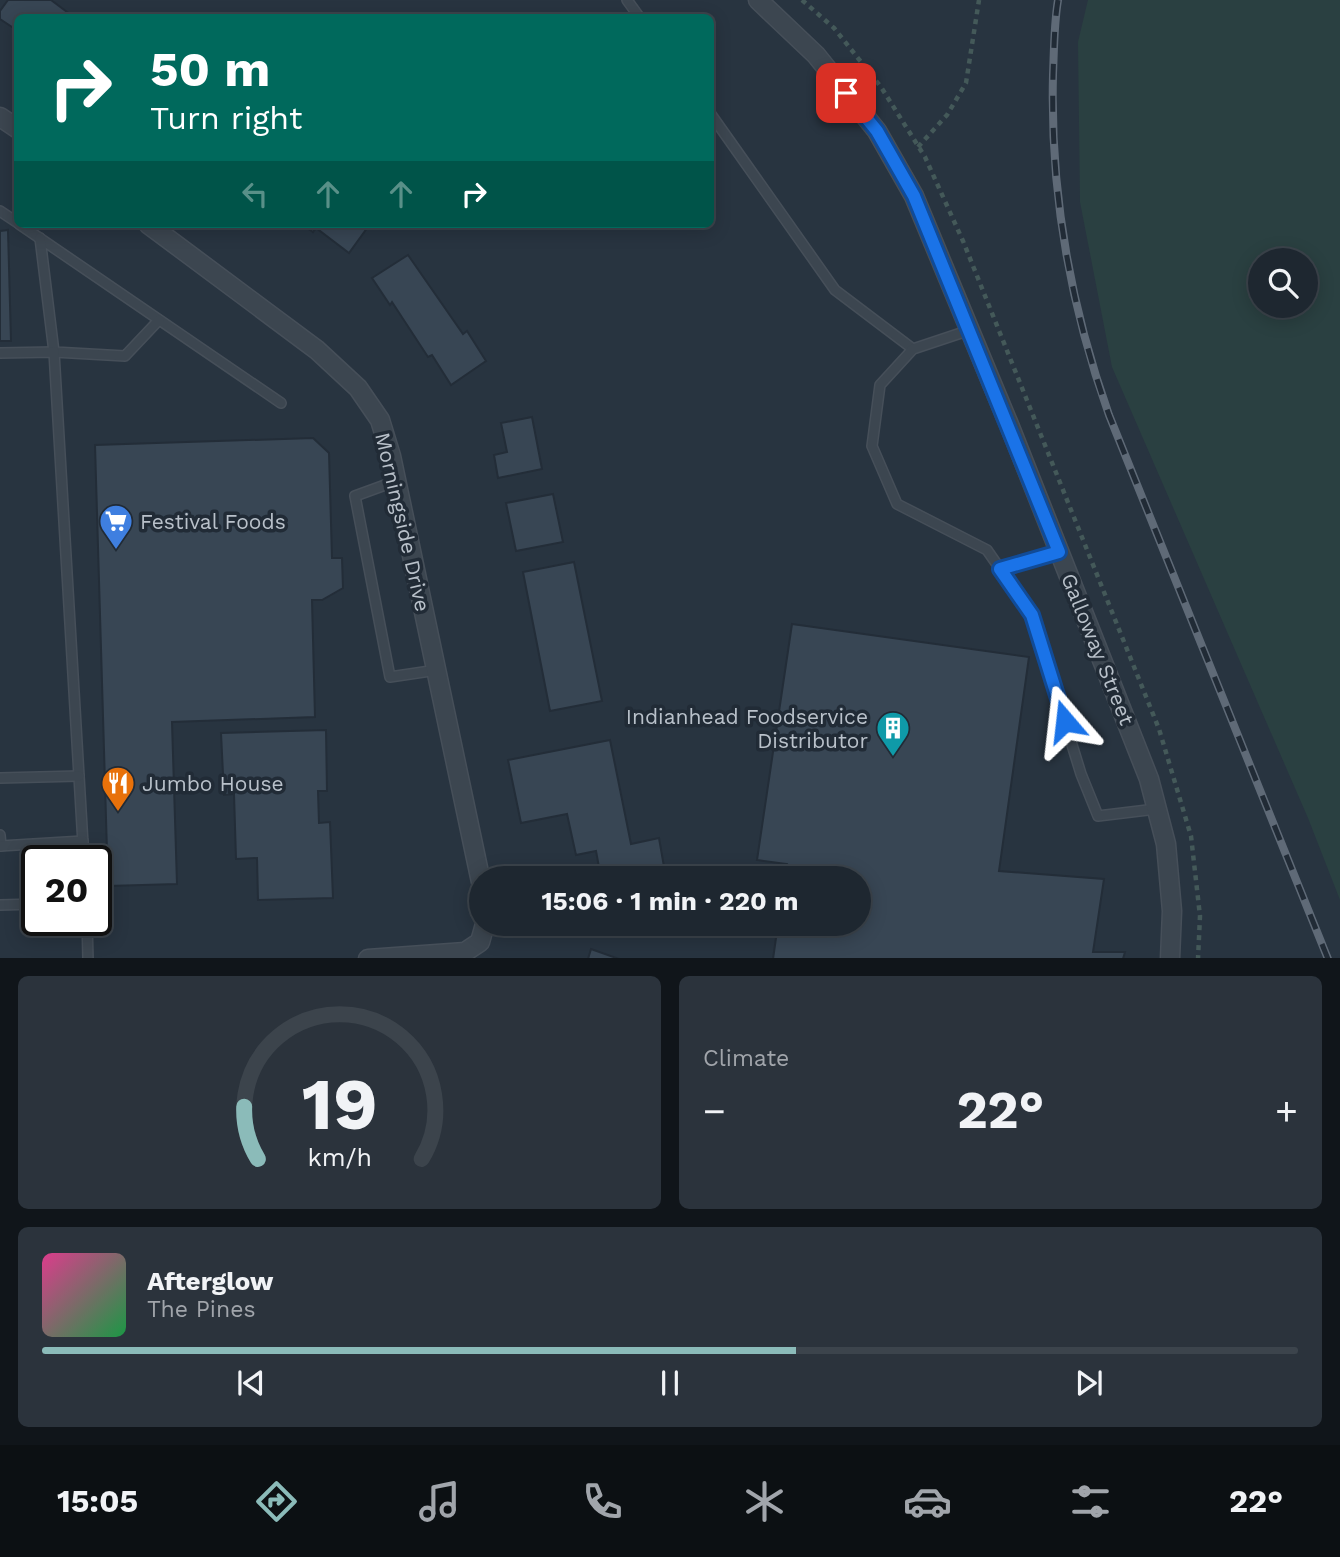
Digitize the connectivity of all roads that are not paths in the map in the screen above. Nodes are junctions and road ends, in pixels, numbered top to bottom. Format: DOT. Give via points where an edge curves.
graph roads {
  1 [pos="764,2"];
  2 [pos="714,119"];
  3 [pos="25,228"];
  4 [pos="153,228"];
  5 [pos="40,238"];
  6 [pos="159,320"];
  7 [pos="970,330"];
  8 [pos="913,349"];
  9 [pos="54,352"];
  10 [pos="0,353"];
  11 [pos="281,403"];
  12 [pos="396,481"];
  13 [pos="1059,552"];
  14 [pos="1000,569"];
  15 [pos="436,670"];
  16 [pos="79,776"];
  17 [pos="0,778"];
  18 [pos="1156,810"];
  19 [pos="0,835"];
  20 [pos="83,841"];
  21 [pos="83,845"];
  22 [pos="1,846"];
  23 [pos="478,866"];
  24 [pos="21,904"];
  25 [pos="0,905"];
  26 [pos="87,936"];
  27 [pos="482,936"];
  28 [pos="88,958"];
  29 [pos="368,958"];
  30 [pos="1170,958"];
  1 -- 7 [label="street, Galloway Street" via="816,55 877,131 914,196"];
  2 -- 8 [label="lane" via="835,290"];
  3 -- 5 [label="lane"];
  4 -- 12 [label="street, Morningside Drive" via="317,350 359,388 380,420"];
  5 -- 6 [label="lane"];
  5 -- 9 [label="lane"];
  6 -- 9 [label="lane" via="125,356"];
  6 -- 11 [label="lane"];
  7 -- 8 [label="lane"];
  7 -- 13 [label="street, Galloway Street"];
  8 -- 14 [label="lane" via="880,385 872,446 897,504 986,550"];
  9 -- 10 [label="lane"];
  9 -- 16 [label="lane"];
  12 -- 15 [label="street, Morningside Drive"];
  12 -- 15 [label="lane" via="355,496 390,677"];
  13 -- 14 [label="lane"];
  13 -- 18 [label="street, Galloway Street" via="1149,779"];
  14 -- 18 [label="lane" via="1032,615 1098,816"];
  15 -- 23 [label="street, Morningside Drive"];
  16 -- 17 [label="lane"];
  16 -- 20 [label="lane"];
  18 -- 30 [label="street, Galloway Street" via="1166,844 1172,911"];
  19 -- 22 [label="lane"];
  20 -- 21 [label="lane"];
  20 -- 22 [label="lane"];
  24 -- 25 [label="lane"];
  26 -- 28 [label="lane"];
  27 -- 29 [label="street" via="465,952"];
}
